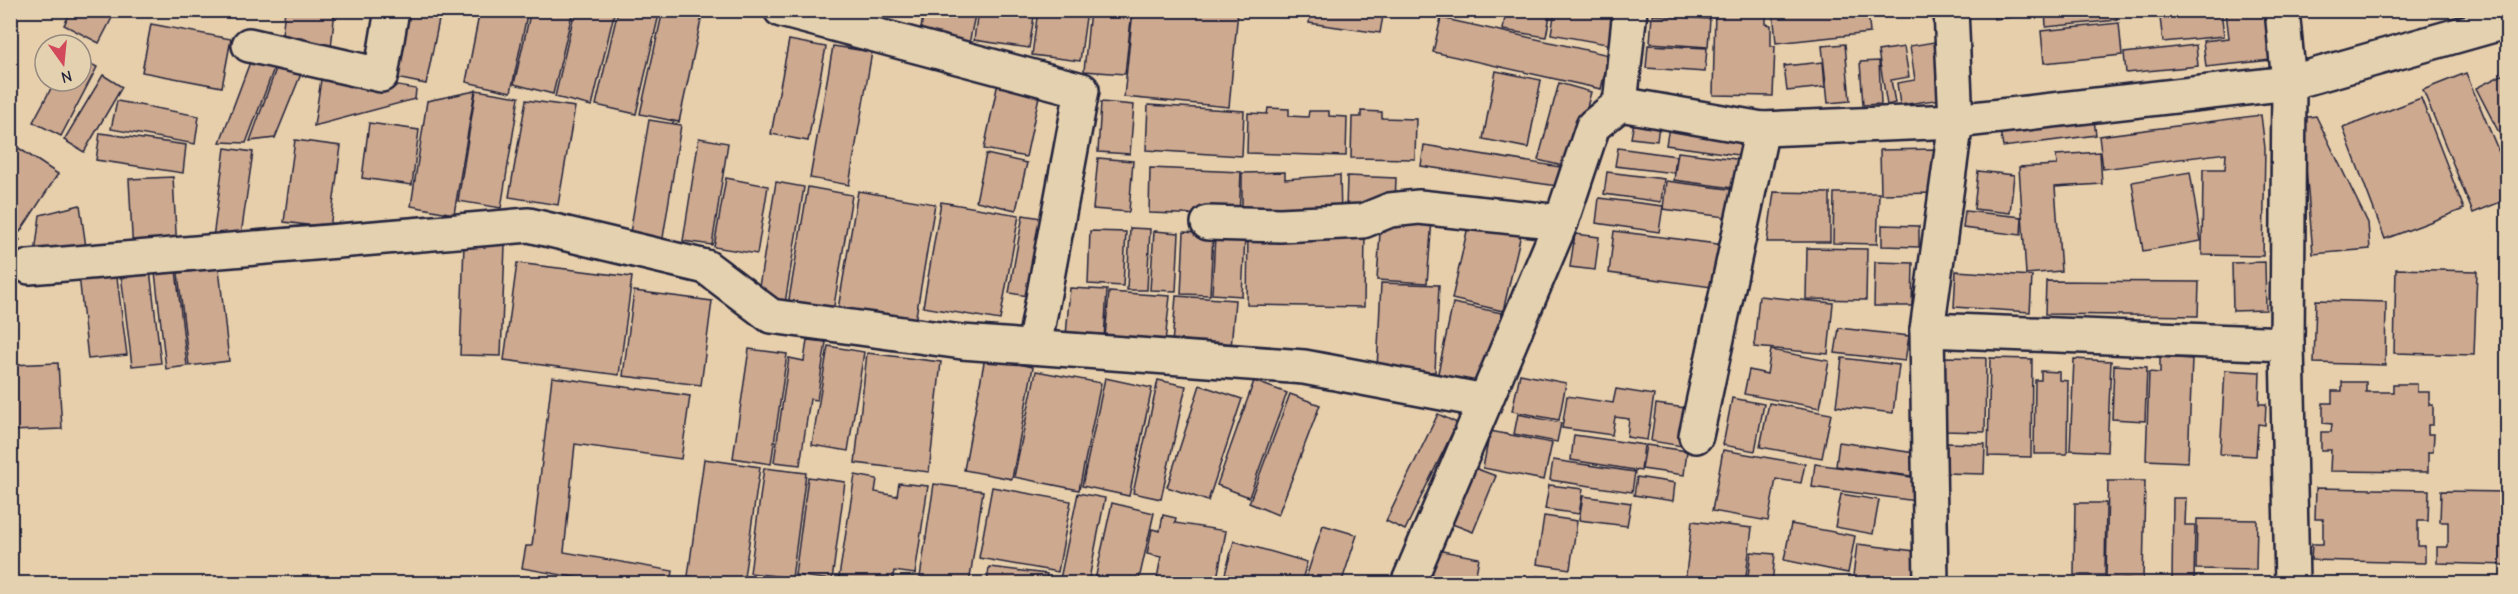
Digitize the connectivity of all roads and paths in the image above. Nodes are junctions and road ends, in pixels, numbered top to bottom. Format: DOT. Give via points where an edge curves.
graph roads {
  1 [pos="392,10"];
  2 [pos="780,10"];
  3 [pos="1630,10"];
  4 [pos="1951,10"];
  5 [pos="2282,10"];
  6 [pos="2508,21"];
  7 [pos="249,45"];
  8 [pos="2289,83"];
  9 [pos="1620,104"];
  10 [pos="1956,121"];
  11 [pos="1762,129"];
  12 [pos="1561,222"];
  13 [pos="1208,223"];
  14 [pos="29,267"];
  15 [pos="1928,330"];
  16 [pos="2287,344"];
  17 [pos="1034,347"];
  18 [pos="1485,401"];
  19 [pos="1696,436"];
  20 [pos="1408,584"];
  21 [pos="1931,584"];
  22 [pos="2292,584"];
  1 -- 7 [label="street" via="381,75"];
  2 -- 17 [label="street" via="1082,90"];
  3 -- 9 [label="street"];
  4 -- 10 [label="street"];
  5 -- 8 [label="street"];
  6 -- 8 [label="street"];
  8 -- 10 [label="street"];
  8 -- 16 [label="street"];
  9 -- 11 [label="street"];
  9 -- 12 [label="street" via="1593,126"];
  10 -- 11 [label="street"];
  10 -- 15 [label="street"];
  11 -- 19 [label="street"];
  12 -- 13 [label="street" via="1419,207 1390,210 1363,221"];
  12 -- 18 [label="street"];
  14 -- 17 [label="street" via="529,225 706,267 771,316 962,342"];
  15 -- 16 [label="street"];
  15 -- 21 [label="street"];
  16 -- 22 [label="street"];
  17 -- 18 [label="street" via="1304,368"];
  18 -- 20 [label="street"];
}
